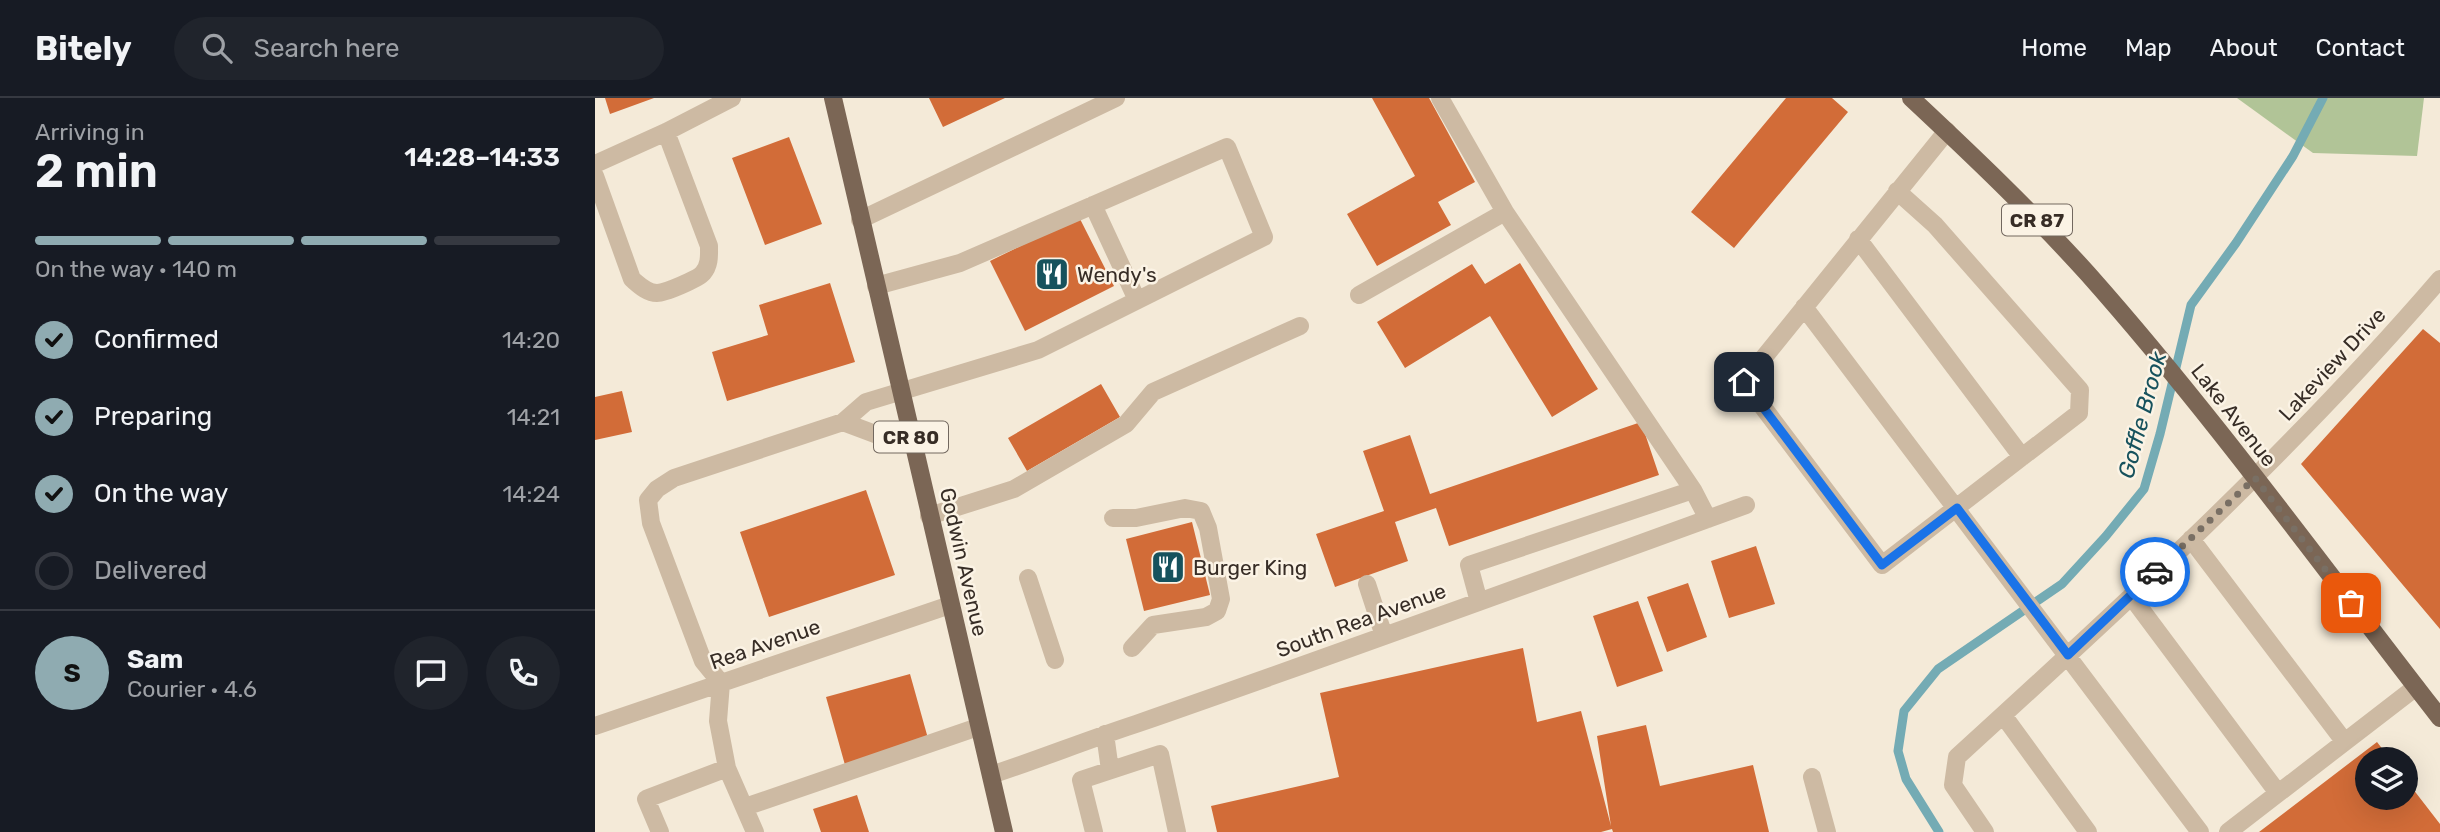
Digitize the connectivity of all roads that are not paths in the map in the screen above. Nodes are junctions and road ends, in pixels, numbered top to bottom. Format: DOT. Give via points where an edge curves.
graph roads {
  1 [pos="732,98"];
  2 [pos="833,98"];
  3 [pos="1116,98"];
  4 [pos="1440,98"];
  5 [pos="1911,98"];
  6 [pos="1947,131"];
  7 [pos="666,132"];
  8 [pos="595,164"];
  9 [pos="595,176"];
  10 [pos="1897,191"];
  11 [pos="1093,205"];
  12 [pos="1505,212"];
  13 [pos="860,220"];
  14 [pos="1858,239"];
  15 [pos="2440,279"];
  16 [pos="876,286"];
  17 [pos="1359,295"];
  18 [pos="1137,300"];
  19 [pos="1804,307"];
  20 [pos="1300,326"];
  21 [pos="900,390"];
  22 [pos="843,422"];
  23 [pos="910,434"];
  24 [pos="2022,457"];
  25 [pos="2255,478"];
  26 [pos="1693,490"];
  27 [pos="1746,505"];
  28 [pos="1957,508"];
  29 [pos="929,516"];
  30 [pos="1114,518"];
  31 [pos="1708,519"];
  32 [pos="2190,539"];
  33 [pos="1028,578"];
  34 [pos="1367,584"];
  35 [pos="2131,596"];
  36 [pos="1479,602"];
  37 [pos="950,605"];
  38 [pos="1384,636"];
  39 [pos="1132,648"];
  40 [pos="2068,655"];
  41 [pos="1055,660"];
  42 [pos="720,683"];
  43 [pos="2416,687"];
  44 [pos="2003,715"];
  45 [pos="2440,718"];
  46 [pos="595,726"];
  47 [pos="978,727"];
  48 [pos="1105,734"];
  49 [pos="2344,741"];
  50 [pos="727,768"];
  51 [pos="1110,770"];
  52 [pos="991,775"];
  53 [pos="1812,777"];
  54 [pos="2279,793"];
  55 [pos="745,807"];
  56 [pos="660,832"];
  57 [pos="755,832"];
  58 [pos="1005,832"];
  59 [pos="1094,832"];
  60 [pos="1177,832"];
  61 [pos="1827,832"];
  62 [pos="1985,832"];
  63 [pos="2088,832"];
  64 [pos="2200,832"];
  65 [pos="2228,832"];
  1 -- 7 [label="street"];
  2 -- 13 [label="main road, Godwin Avenue / CR 80"];
  3 -- 13 [label="street"];
  4 -- 12 [label="street"];
  5 -- 6 [label="main road, Lake Avenue / CR 87"];
  6 -- 10 [label="street"];
  6 -- 25 [label="main road, Lake Avenue / CR 87" via="2087,273"];
  7 -- 8 [label="street"];
  7 -- 9 [label="street" via="709,246 703,273 693,280 658,293 632,279"];
  10 -- 14 [label="street"];
  10 -- 24 [label="street" via="1935,225 2080,390 2079,413"];
  11 -- 16 [label="street" via="960,263"];
  11 -- 18 [label="street"];
  11 -- 18 [label="street" via="1227,147 1264,237"];
  12 -- 17 [label="street"];
  12 -- 26 [label="street"];
  13 -- 16 [label="main road, Godwin Avenue / CR 80"];
  14 -- 19 [label="street"];
  14 -- 24 [label="street"];
  15 -- 25 [label="street, Lakeview Drive"];
  16 -- 21 [label="main road, Godwin Avenue / CR 80"];
  18 -- 21 [label="street" via="1038,350"];
  19 -- 28 [label="street"];
  19 -- 28 [label="street" via="1744,382 1882,565"];
  20 -- 29 [label="street" via="1153,392 1126,424 1014,489"];
  21 -- 22 [label="street" via="866,402"];
  21 -- 23 [label="main road, Godwin Avenue / CR 80"];
  22 -- 23 [label="street" via="883,437"];
  22 -- 42 [label="street" via="674,478 648,500 651,523 703,661"];
  23 -- 29 [label="main road, Godwin Avenue / CR 80"];
  24 -- 28 [label="street"];
  25 -- 32 [label="street, Lakeview Drive"];
  25 -- 43 [label="main road, Lake Avenue / CR 87"];
  26 -- 31 [label="street"];
  26 -- 36 [label="street" via="1468,565"];
  27 -- 31 [label="street, South Rea Avenue"];
  28 -- 40 [label="street"];
  29 -- 37 [label="main road, Godwin Avenue / CR 80"];
  30 -- 39 [label="street" via="1185,508 1201,511 1221,599 1217,611 1206,617 1153,625"];
  31 -- 36 [label="street, South Rea Avenue"];
  32 -- 35 [label="street, Lakeview Drive"];
  32 -- 49 [label="street"];
  33 -- 41 [label="street"];
  34 -- 38 [label="street"];
  35 -- 40 [label="street, Lakeview Drive"];
  35 -- 54 [label="street"];
  36 -- 38 [label="street, South Rea Avenue"];
  37 -- 42 [label="street, Rea Avenue"];
  37 -- 47 [label="main road, Godwin Avenue / CR 80"];
  38 -- 48 [label="street, South Rea Avenue"];
  40 -- 44 [label="street, Lakeview Drive"];
  40 -- 64 [label="street"];
  42 -- 46 [label="street, Rea Avenue"];
  42 -- 50 [label="street" via="718,721"];
  43 -- 45 [label="main road, Lake Avenue / CR 87"];
  43 -- 49 [label="street"];
  44 -- 62 [label="street, Lakeview Drive" via="1957,757 1953,786"];
  44 -- 63 [label="street"];
  47 -- 52 [label="main road, Godwin Avenue / CR 80"];
  47 -- 55 [label="street"];
  48 -- 51 [label="street"];
  48 -- 52 [label="street, South Rea Avenue"];
  49 -- 54 [label="street"];
  50 -- 55 [label="street"];
  50 -- 56 [label="street" via="646,799"];
  51 -- 59 [label="street" via="1081,780"];
  51 -- 60 [label="street" via="1160,754"];
  52 -- 58 [label="main road, Godwin Avenue / CR 80"];
  53 -- 61 [label="street"];
  54 -- 65 [label="street"];
  55 -- 57 [label="street"];
}
